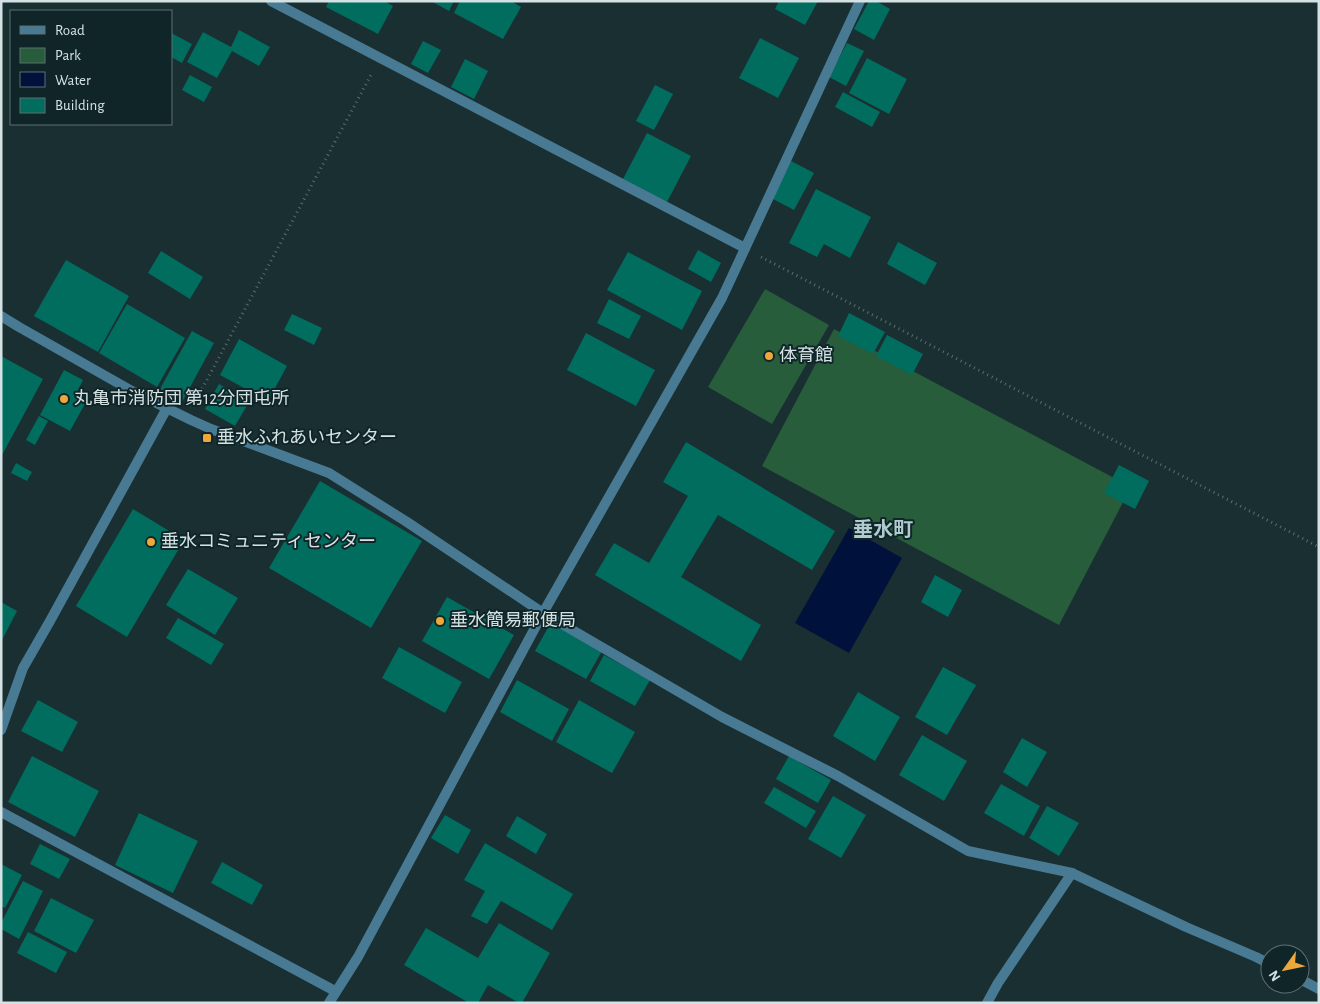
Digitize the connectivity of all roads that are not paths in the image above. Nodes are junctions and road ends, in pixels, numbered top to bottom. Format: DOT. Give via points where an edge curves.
graph roads {
  1 [pos="270,1"];
  2 [pos="860,1"];
  3 [pos="745,248"];
  4 [pos="1,316"];
  5 [pos="167,408"];
  6 [pos="543,613"];
  7 [pos="1,730"];
  8 [pos="1,812"];
  9 [pos="1072,873"];
  10 [pos="1260,959"];
  11 [pos="335,991"];
  12 [pos="329,1003"];
  13 [pos="988,1003"];
  1 -- 3 [label="street"];
  2 -- 3 [label="street"];
  3 -- 6 [label="street" via="722,298"];
  4 -- 5 [label="street"];
  5 -- 6 [label="street" via="211,429 329,473"];
  5 -- 7 [label="street" via="23,668"];
  6 -- 9 [label="street" via="722,717 838,776 968,851"];
  6 -- 11 [label="street" via="363,948"];
  8 -- 11 [label="street"];
  9 -- 10 [label="street"];
  9 -- 13 [label="street"];
  11 -- 12 [label="street"];
}
